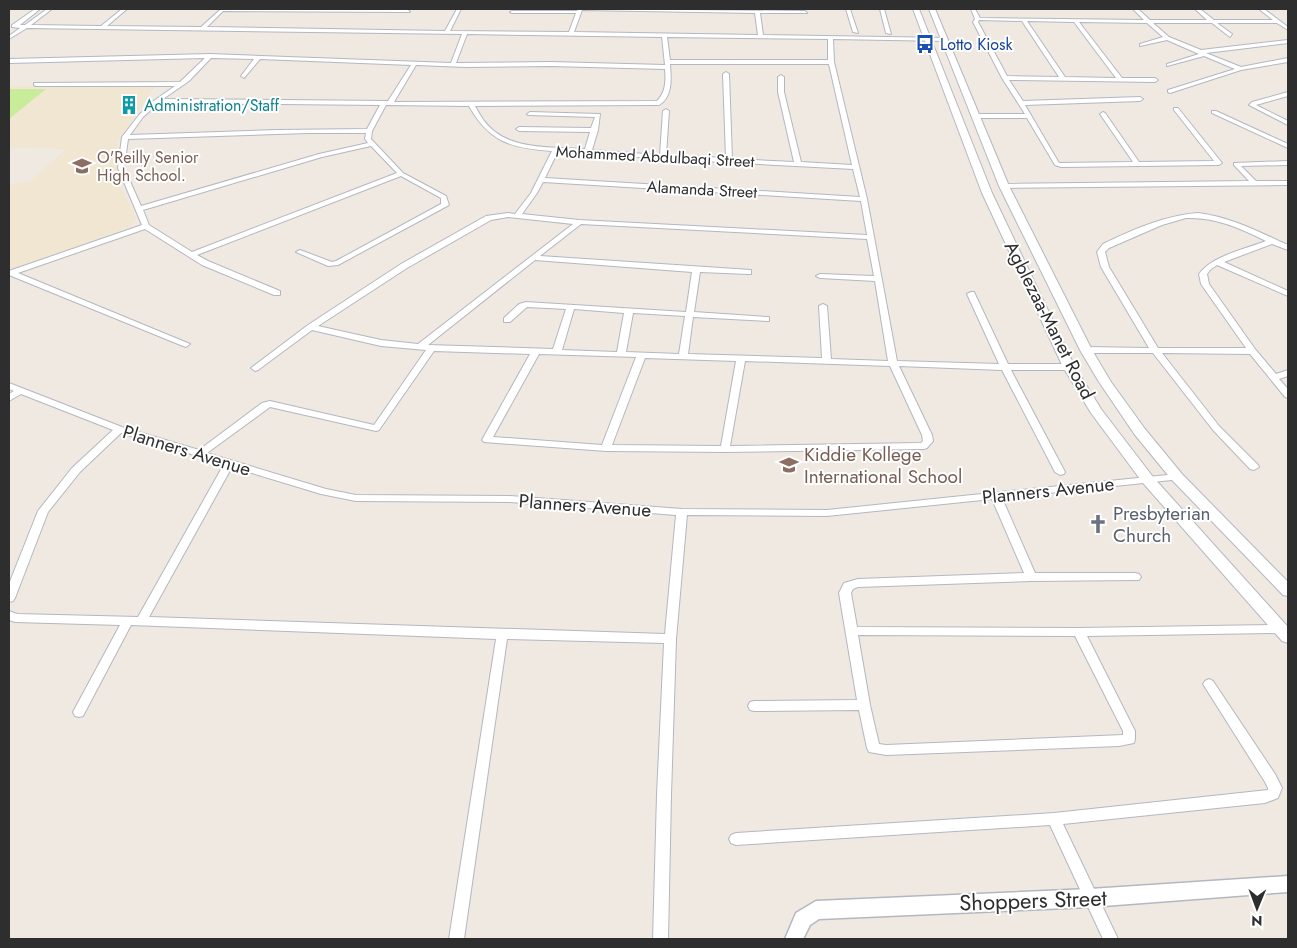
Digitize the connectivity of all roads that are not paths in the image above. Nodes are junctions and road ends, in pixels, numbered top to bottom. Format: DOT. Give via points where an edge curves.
graph roads {
  1 [pos="38,9"];
  2 [pos="50,9"];
  3 [pos="125,9"];
  4 [pos="459,9"];
  5 [pos="848,9"];
  6 [pos="882,9"];
  7 [pos="916,9"];
  8 [pos="932,9"];
  9 [pos="973,9"];
  10 [pos="1136,9"];
  11 [pos="1197,9"];
  12 [pos="1261,9"];
  13 [pos="373,10"];
  14 [pos="579,10"];
  15 [pos="745,10"];
  16 [pos="408,11"];
  17 [pos="512,12"];
  18 [pos="756,12"];
  19 [pos="806,12"];
  20 [pos="978,19"];
  21 [pos="1024,20"];
  22 [pos="1076,21"];
  23 [pos="1148,22"];
  24 [pos="1210,22"];
  25 [pos="1279,22"];
  26 [pos="27,26"];
  27 [pos="102,27"];
  28 [pos="11,28"];
  29 [pos="202,29"];
  30 [pos="1288,29"];
  31 [pos="446,32"];
  32 [pos="856,32"];
  33 [pos="465,33"];
  34 [pos="889,33"];
  35 [pos="570,35"];
  36 [pos="664,36"];
  37 [pos="761,36"];
  38 [pos="1230,36"];
  39 [pos="830,37"];
  40 [pos="9,38"];
  41 [pos="1167,38"];
  42 [pos="929,39"];
  43 [pos="945,39"];
  44 [pos="1288,41"];
  45 [pos="1142,45"];
  46 [pos="1201,53"];
  47 [pos="210,56"];
  48 [pos="258,58"];
  49 [pos="1288,60"];
  50 [pos="9,61"];
  51 [pos="415,62"];
  52 [pos="831,62"];
  53 [pos="453,64"];
  54 [pos="667,64"];
  55 [pos="1169,65"];
  56 [pos="1240,69"];
  57 [pos="726,74"];
  58 [pos="244,76"];
  59 [pos="781,77"];
  60 [pos="1005,78"];
  61 [pos="1063,79"];
  62 [pos="1120,80"];
  63 [pos="1155,80"];
  64 [pos="36,84"];
  65 [pos="180,84"];
  66 [pos="1170,91"];
  67 [pos="1288,94"];
  68 [pos="1140,99"];
  69 [pos="157,100"];
  70 [pos="387,103"];
  71 [pos="471,104"];
  72 [pos="1020,104"];
  73 [pos="1176,109"];
  74 [pos="666,111"];
  75 [pos="1214,112"];
  76 [pos="530,114"];
  77 [pos="1103,114"];
  78 [pos="975,116"];
  79 [pos="1029,116"];
  80 [pos="1288,123"];
  81 [pos="519,129"];
  82 [pos="595,130"];
  83 [pos="369,131"];
  84 [pos="125,137"];
  85 [pos="371,144"];
  86 [pos="1288,146"];
  87 [pos="556,150"];
  88 [pos="588,152"];
  89 [pos="663,157"];
  90 [pos="729,160"];
  91 [pos="1288,163"];
  92 [pos="798,164"];
  93 [pos="1138,165"];
  94 [pos="857,167"];
  95 [pos="402,174"];
  96 [pos="541,180"];
  97 [pos="1254,183"];
  98 [pos="1288,183"];
  99 [pos="1004,186"];
  100 [pos="864,199"];
  101 [pos="139,209"];
  102 [pos="517,216"];
  103 [pos="579,222"];
  104 [pos="146,226"];
  105 [pos="871,237"];
  106 [pos="1272,241"];
  107 [pos="1288,248"];
  108 [pos="300,252"];
  109 [pos="190,255"];
  110 [pos="534,258"];
  111 [pos="1217,262"];
  112 [pos="696,270"];
  113 [pos="748,272"];
  114 [pos="10,273"];
  115 [pos="820,276"];
  116 [pos="877,279"];
  117 [pos="277,293"];
  118 [pos="971,294"];
  119 [pos="1288,294"];
  120 [pos="571,306"];
  121 [pos="823,306"];
  122 [pos="630,310"];
  123 [pos="691,314"];
  124 [pos="766,319"];
  125 [pos="507,320"];
  126 [pos="311,327"];
  127 [pos="186,344"];
  128 [pos="420,347"];
  129 [pos="432,348"];
  130 [pos="1086,350"];
  131 [pos="1155,350"];
  132 [pos="536,351"];
  133 [pos="1252,351"];
  134 [pos="556,352"];
  135 [pos="621,354"];
  136 [pos="642,354"];
  137 [pos="683,355"];
  138 [pos="741,357"];
  139 [pos="827,361"];
  140 [pos="893,362"];
  141 [pos="1005,367"];
  142 [pos="1069,367"];
  143 [pos="255,368"];
  144 [pos="1288,373"];
  145 [pos="1275,377"];
  146 [pos="9,386"];
  147 [pos="20,390"];
  148 [pos="1288,395"];
  149 [pos="9,398"];
  150 [pos="119,429"];
  151 [pos="606,448"];
  152 [pos="725,450"];
  153 [pos="201,453"];
  154 [pos="230,464"];
  155 [pos="1254,466"];
  156 [pos="1060,472"];
  157 [pos="1177,477"];
  158 [pos="1148,480"];
  159 [pos="996,496"];
  160 [pos="682,512"];
  161 [pos="1032,577"];
  162 [pos="1135,577"];
  163 [pos="1288,591"];
  164 [pos="9,598"];
  165 [pos="9,615"];
  166 [pos="128,620"];
  167 [pos="142,620"];
  168 [pos="852,631"];
  169 [pos="1079,632"];
  170 [pos="1284,633"];
  171 [pos="502,636"];
  172 [pos="670,639"];
  173 [pos="1209,684"];
  174 [pos="864,705"];
  175 [pos="754,706"];
  176 [pos="80,712"];
  177 [pos="1054,819"];
  178 [pos="736,839"];
  179 [pos="1288,884"];
  180 [pos="1090,898"];
  181 [pos="456,939"];
  182 [pos="661,939"];
  183 [pos="794,939"];
  184 [pos="1111,939"];
  1 -- 28 [label="street"];
  2 -- 26 [label="street"];
  3 -- 27 [label="street"];
  4 -- 31 [label="street"];
  5 -- 32 [label="street"];
  6 -- 34 [label="street"];
  7 -- 42 [label="main road, Agblezaa-Manet Road"];
  8 -- 43 [label="main road, Agblezaa-Manet Road"];
  9 -- 20 [label="street"];
  10 -- 23 [label="street"];
  11 -- 24 [label="street"];
  12 -- 25 [label="street"];
  13 -- 16 [label="street"];
  13 -- 29 [label="street" via="222,10"];
  14 -- 15 [label="street"];
  14 -- 17 [label="street"];
  14 -- 35 [label="street"];
  15 -- 18 [label="street"];
  18 -- 19 [label="street"];
  18 -- 37 [label="street"];
  20 -- 21 [label="street"];
  20 -- 60 [label="street" via="975,20 977,27"];
  21 -- 22 [label="street"];
  21 -- 61 [label="street"];
  22 -- 23 [label="street"];
  22 -- 62 [label="street"];
  23 -- 24 [label="street"];
  23 -- 41 [label="street"];
  24 -- 25 [label="street"];
  24 -- 38 [label="street"];
  25 -- 30 [label="street"];
  26 -- 27 [label="street"];
  26 -- 28 [label="street"];
  26 -- 40 [label="street"];
  27 -- 29 [label="street"];
  29 -- 31 [label="street"];
  31 -- 33 [label="street"];
  33 -- 35 [label="street"];
  33 -- 53 [label="street"];
  35 -- 36 [label="street"];
  36 -- 37 [label="street"];
  36 -- 54 [label="street"];
  37 -- 39 [label="street"];
  39 -- 42 [label="street"];
  39 -- 52 [label="street"];
  41 -- 45 [label="street"];
  41 -- 46 [label="street"];
  42 -- 43 [label="street"];
  42 -- 142 [label="main road, Agblezaa-Manet Road" via="986,192"];
  43 -- 78 [label="main road, Agblezaa-Manet Road"];
  44 -- 46 [label="street"];
  46 -- 55 [label="street"];
  46 -- 56 [label="street"];
  47 -- 48 [label="street"];
  47 -- 50 [label="street"];
  47 -- 65 [label="street"];
  48 -- 51 [label="street"];
  48 -- 58 [label="street"];
  49 -- 56 [label="street"];
  51 -- 53 [label="street"];
  51 -- 70 [label="street"];
  52 -- 54 [label="street"];
  52 -- 94 [label="street"];
  53 -- 54 [label="street"];
  54 -- 71 [label="street" via="668,89 659,103"];
  56 -- 66 [label="street"];
  57 -- 90 [label="street"];
  59 -- 92 [label="street" via="781,92"];
  60 -- 61 [label="street"];
  60 -- 72 [label="street"];
  61 -- 62 [label="street"];
  62 -- 63 [label="street"];
  64 -- 65 [label="street"];
  65 -- 69 [label="street"];
  67 -- 80 [label="street" via="1254,102 1252,106"];
  68 -- 72 [label="street"];
  69 -- 70 [label="street"];
  69 -- 84 [label="street"];
  70 -- 71 [label="street"];
  70 -- 83 [label="street"];
  71 -- 87 [label="street, Mohammed Abdulbaqi Street" via="479,120 498,138 519,145"];
  72 -- 79 [label="street"];
  73 -- 93 [label="street" via="1219,163"];
  74 -- 89 [label="street"];
  75 -- 86 [label="street"];
  76 -- 82 [label="street" via="598,116"];
  77 -- 93 [label="street"];
  78 -- 79 [label="street"];
  78 -- 99 [label="main road, Agblezaa-Manet Road"];
  79 -- 93 [label="street" via="1057,164"];
  81 -- 82 [label="street"];
  82 -- 88 [label="street"];
  83 -- 84 [label="street" via="305,130"];
  83 -- 85 [label="street" via="367,136"];
  84 -- 101 [label="street" via="121,168"];
  85 -- 95 [label="street"];
  85 -- 101 [label="street" via="321,155"];
  87 -- 88 [label="street, Mohammed Abdulbaqi Street"];
  87 -- 96 [label="street"];
  88 -- 89 [label="street, Mohammed Abdulbaqi Street"];
  89 -- 90 [label="street, Mohammed Abdulbaqi Street"];
  90 -- 92 [label="street, Mohammed Abdulbaqi Street"];
  91 -- 97 [label="street" via="1236,164"];
  92 -- 94 [label="street, Mohammed Abdulbaqi Street"];
  94 -- 100 [label="street"];
  95 -- 108 [label="street" via="444,197 445,205 338,263 331,264"];
  95 -- 109 [label="street"];
  96 -- 100 [label="street, Alamanda Street"];
  96 -- 102 [label="street"];
  97 -- 98 [label="street"];
  97 -- 99 [label="street"];
  99 -- 130 [label="main road, Agblezaa-Manet Road"];
  100 -- 105 [label="street"];
  101 -- 104 [label="street"];
  102 -- 103 [label="street"];
  102 -- 126 [label="street" via="489,218 455,236"];
  103 -- 105 [label="street"];
  103 -- 110 [label="street"];
  104 -- 109 [label="street"];
  104 -- 114 [label="street"];
  105 -- 116 [label="street"];
  106 -- 107 [label="street"];
  106 -- 111 [label="street"];
  106 -- 131 [label="street" via="1216,217 1198,215 1180,217 1106,246 1101,252 1105,267"];
  109 -- 117 [label="street"];
  110 -- 112 [label="street"];
  110 -- 128 [label="street"];
  111 -- 119 [label="street"];
  111 -- 133 [label="street" via="1203,274 1205,284"];
  112 -- 113 [label="street"];
  112 -- 123 [label="street"];
  114 -- 127 [label="street"];
  115 -- 116 [label="street"];
  116 -- 140 [label="street"];
  118 -- 141 [label="street"];
  120 -- 122 [label="street"];
  120 -- 125 [label="street" via="524,304"];
  120 -- 134 [label="street"];
  121 -- 139 [label="street"];
  122 -- 123 [label="street"];
  122 -- 135 [label="street"];
  123 -- 124 [label="street"];
  123 -- 137 [label="street"];
  126 -- 128 [label="street" via="381,343"];
  126 -- 143 [label="street"];
  128 -- 129 [label="street"];
  129 -- 132 [label="street"];
  129 -- 153 [label="street" via="376,428 270,404"];
  130 -- 131 [label="street"];
  130 -- 157 [label="main road, Agblezaa-Manet Road" via="1126,412"];
  131 -- 133 [label="street"];
  131 -- 155 [label="street" via="1216,428"];
  132 -- 134 [label="street"];
  132 -- 151 [label="street" via="487,440"];
  133 -- 145 [label="street"];
  134 -- 135 [label="street"];
  135 -- 136 [label="street"];
  136 -- 137 [label="street"];
  136 -- 151 [label="street"];
  137 -- 138 [label="street"];
  138 -- 139 [label="street"];
  138 -- 152 [label="street"];
  139 -- 140 [label="street"];
  140 -- 141 [label="street"];
  140 -- 152 [label="street" via="926,435 928,441 924,446"];
  141 -- 142 [label="street"];
  141 -- 156 [label="street"];
  142 -- 158 [label="main road, Agblezaa-Manet Road" via="1100,416"];
  144 -- 145 [label="street"];
  145 -- 148 [label="street"];
  146 -- 147 [label="street, Planners Avenue"];
  147 -- 149 [label="street"];
  147 -- 150 [label="street, Planners Avenue"];
  150 -- 153 [label="street, Planners Avenue"];
  150 -- 164 [label="street" via="76,470 43,511"];
  151 -- 152 [label="street"];
  153 -- 154 [label="street, Planners Avenue"];
  154 -- 160 [label="street, Planners Avenue" via="356,498 510,499"];
  154 -- 167 [label="street"];
  157 -- 158 [label="street, Planners Avenue"];
  157 -- 163 [label="main road, Agblezaa-Manet Road"];
  158 -- 159 [label="street, Planners Avenue"];
  158 -- 170 [label="main road, Agblezaa-Manet Road"];
  159 -- 160 [label="street, Planners Avenue" via="827,513"];
  159 -- 161 [label="street"];
  160 -- 172 [label="street"];
  161 -- 162 [label="street"];
  161 -- 168 [label="street" via="858,583 848,586 845,593"];
  165 -- 166 [label="street" via="15,618"];
  166 -- 167 [label="street"];
  166 -- 176 [label="street"];
  167 -- 171 [label="street"];
  168 -- 169 [label="street"];
  168 -- 174 [label="street"];
  169 -- 170 [label="street"];
  169 -- 174 [label="street" via="1129,731 1129,739 886,750 874,748"];
  171 -- 172 [label="street"];
  171 -- 181 [label="street"];
  172 -- 182 [label="street"];
  173 -- 177 [label="street" via="1273,783 1273,794"];
  174 -- 175 [label="street"];
  177 -- 178 [label="street"];
  177 -- 180 [label="street"];
  179 -- 180 [label="street, Shoppers Street"];
  180 -- 183 [label="street, Shoppers Street" via="816,910 803,919"];
  180 -- 184 [label="street"];
}
